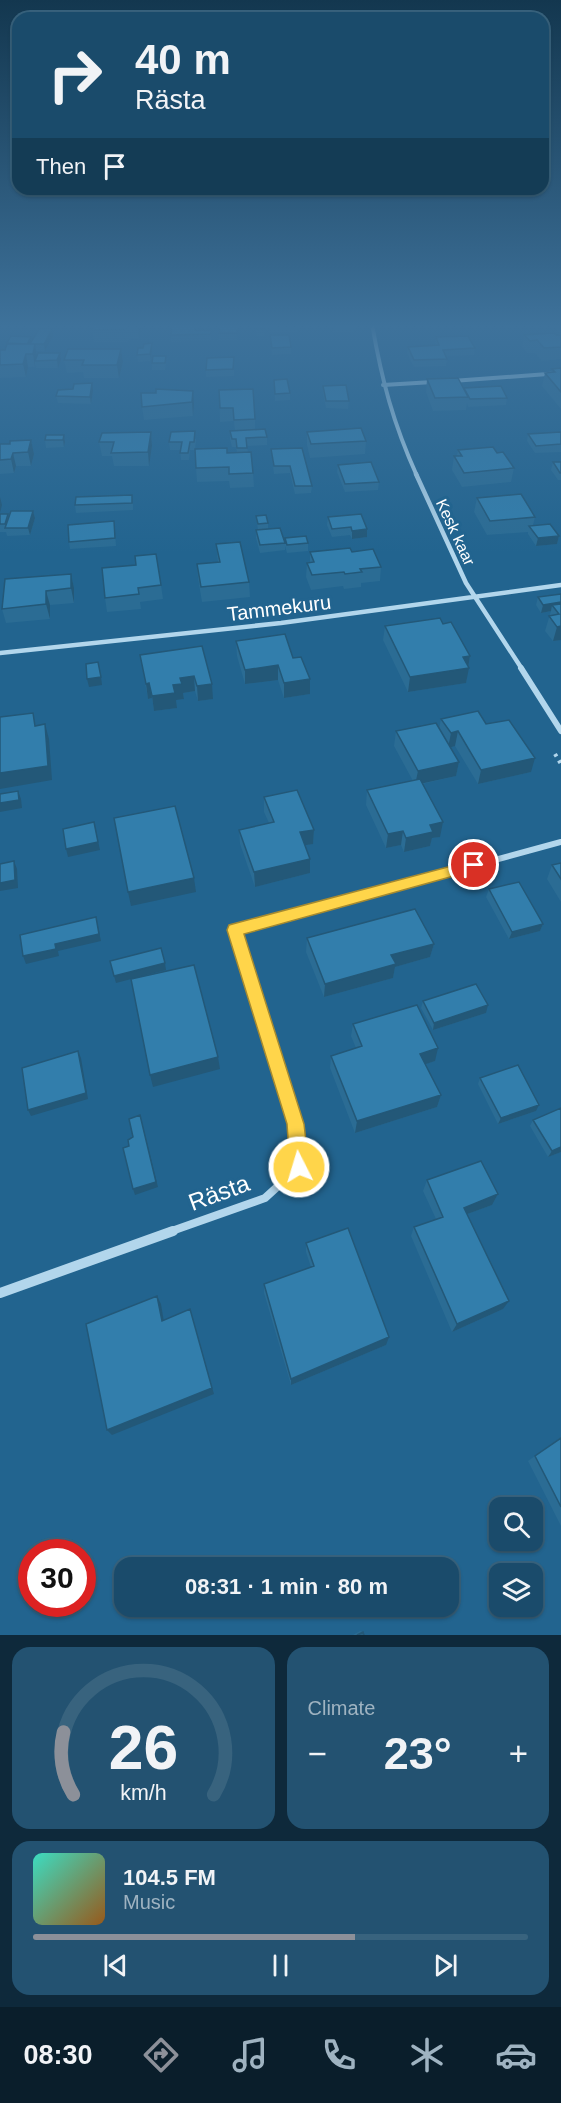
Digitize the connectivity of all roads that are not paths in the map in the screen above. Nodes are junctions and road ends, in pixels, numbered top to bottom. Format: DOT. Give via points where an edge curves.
graph roads {
  1 [pos="387,400"];
  2 [pos="561,585"];
  3 [pos="477,598"];
  4 [pos="0,653"];
  5 [pos="561,731"];
  6 [pos="561,842"];
  7 [pos="0,1293"];
  1 -- 3 [label="street, Kesk kaar" via="401,441 466,583"];
  2 -- 3 [label="street, Tammekuru"];
  3 -- 4 [label="street, Tammekuru" via="167,637"];
  3 -- 5 [label="street, Kesk kaar"];
  6 -- 7 [label="street, Rästa" via="235,930 295,1124 299,1167 265,1198"];
}
